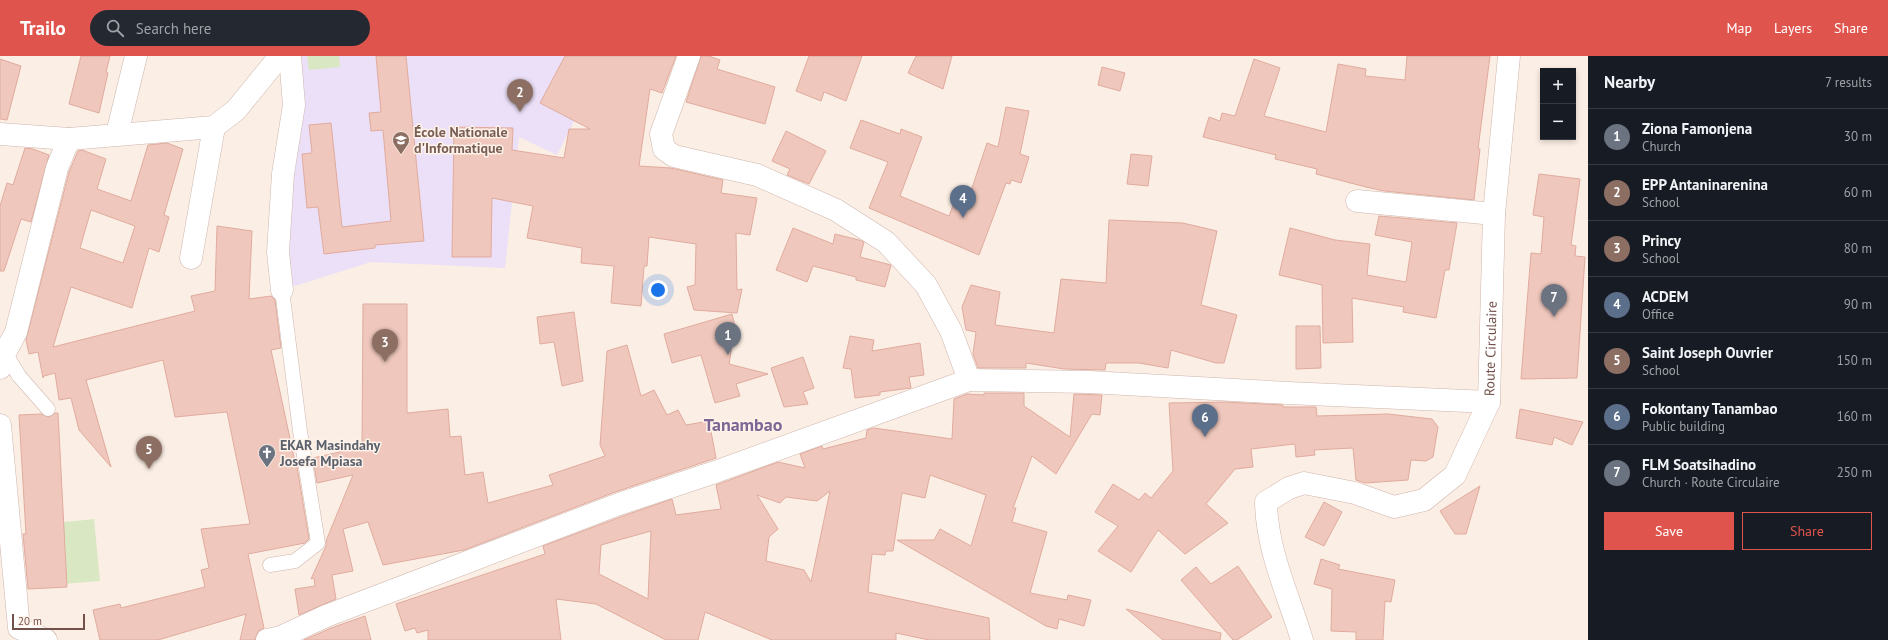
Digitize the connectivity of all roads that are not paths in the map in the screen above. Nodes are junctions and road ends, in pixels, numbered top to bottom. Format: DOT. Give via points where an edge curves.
graph roads {
  1 [pos="136,56"];
  2 [pos="280,56"];
  3 [pos="290,56"];
  4 [pos="689,56"];
  5 [pos="1509,56"];
  6 [pos="214,127"];
  7 [pos="0,134"];
  8 [pos="117,134"];
  9 [pos="69,139"];
  10 [pos="1357,201"];
  11 [pos="1494,214"];
  12 [pos="192,258"];
  13 [pos="282,290"];
  14 [pos="3,361"];
  15 [pos="969,380"];
  16 [pos="1489,402"];
  17 [pos="48,410"];
  18 [pos="0,425"];
  19 [pos="270,565"];
  20 [pos="46,640"];
  21 [pos="267,640"];
  22 [pos="1302,640"];
  1 -- 8 [label="street"];
  2 -- 6 [label="street" via="236,110"];
  3 -- 13 [label="street" via="294,105 283,174 278,252"];
  4 -- 15 [label="street" via="661,134 664,149 674,156 757,175 836,210 886,242 926,285 951,331"];
  5 -- 11 [label="street, Route Circulaire"];
  6 -- 8 [label="street"];
  6 -- 12 [label="street"];
  7 -- 9 [label="street"];
  8 -- 9 [label="street"];
  9 -- 14 [label="street" via="57,168 16,332"];
  10 -- 11 [label="street"];
  11 -- 16 [label="street, Route Circulaire"];
  13 -- 19 [label="lane" via="318,543 295,561"];
  14 -- 17 [label="lane"];
  15 -- 16 [label="street" via="1089,382"];
  15 -- 21 [label="street" via="619,504 326,616 281,638"];
  16 -- 22 [label="street, Route Circulaire" via="1455,475 1424,500 1394,507 1355,493 1304,483 1288,488 1266,502 1266,525 1274,557"];
  18 -- 20 [label="street" via="19,628"];
}
